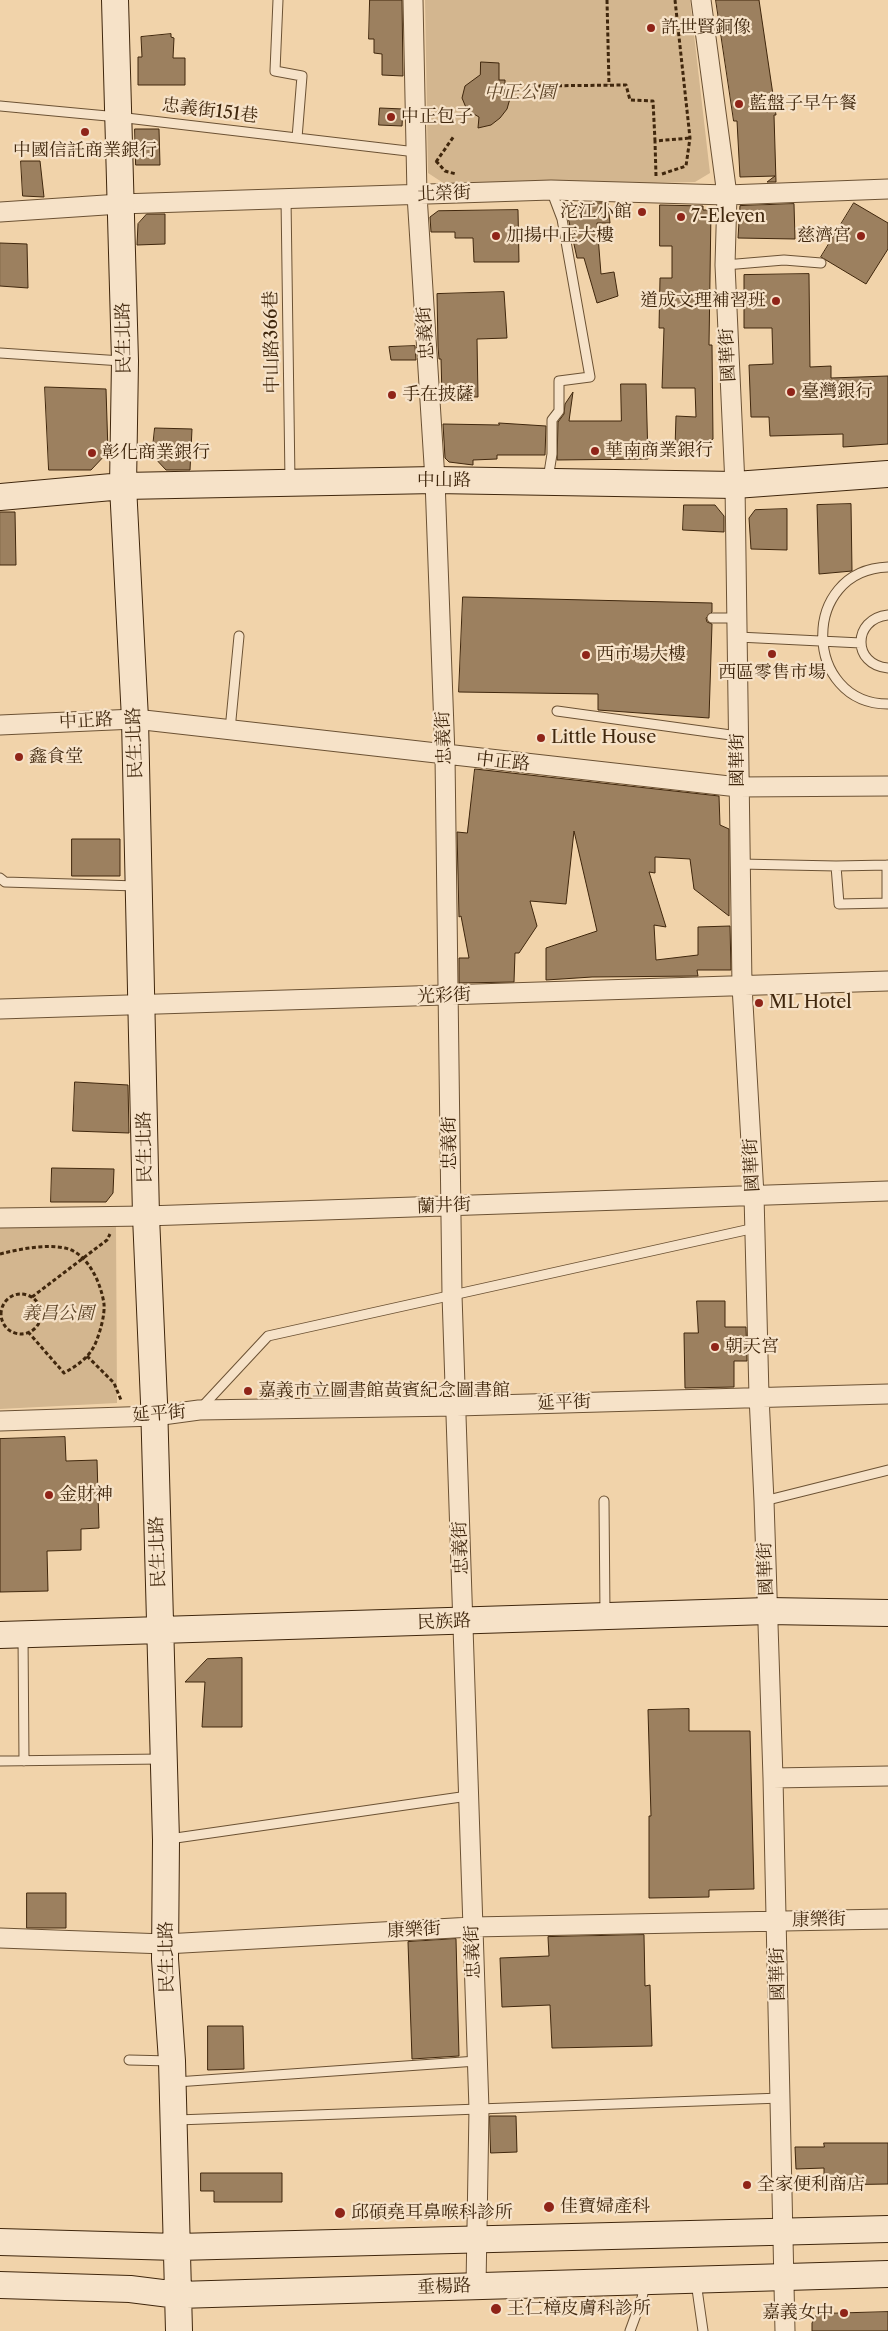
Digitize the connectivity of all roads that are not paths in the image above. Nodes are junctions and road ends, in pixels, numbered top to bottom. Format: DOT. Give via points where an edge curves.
graph roads {
  1 [pos="115,0"];
  2 [pos="278,0"];
  3 [pos="413,0"];
  4 [pos="700,0"];
  5 [pos="0,106"];
  6 [pos="118,116"];
  7 [pos="297,138"];
  8 [pos="416,152"];
  9 [pos="551,190"];
  10 [pos="888,190"];
  11 [pos="417,195"];
  12 [pos="727,195"];
  13 [pos="286,199"];
  14 [pos="120,204"];
  15 [pos="0,212"];
  16 [pos="821,263"];
  17 [pos="724,264"];
  18 [pos="0,353"];
  19 [pos="124,361"];
  20 [pos="888,474"];
  21 [pos="435,480"];
  22 [pos="548,482"];
  23 [pos="290,484"];
  24 [pos="735,485"];
  25 [pos="123,486"];
  26 [pos="0,497"];
  27 [pos="888,567"];
  28 [pos="888,615"];
  29 [pos="712,618"];
  30 [pos="738,628"];
  31 [pos="239,636"];
  32 [pos="821,641"];
  33 [pos="861,643"];
  34 [pos="888,668"];
  35 [pos="888,704"];
  36 [pos="557,711"];
  37 [pos="135,719"];
  38 [pos="0,725"];
  39 [pos="230,730"];
  40 [pos="738,736"];
  41 [pos="445,756"];
  42 [pos="888,786"];
  43 [pos="738,787"];
  44 [pos="740,864"];
  45 [pos="888,865"];
  46 [pos="836,866"];
  47 [pos="0,878"];
  48 [pos="140,886"];
  49 [pos="887,903"];
  50 [pos="888,981"];
  51 [pos="742,986"];
  52 [pos="449,996"];
  53 [pos="143,1005"];
  54 [pos="0,1009"];
  55 [pos="888,1191"];
  56 [pos="754,1196"];
  57 [pos="451,1206"];
  58 [pos="146,1216"];
  59 [pos="0,1218"];
  60 [pos="755,1228"];
  61 [pos="452,1294"];
  62 [pos="888,1394"];
  63 [pos="759,1396"];
  64 [pos="457,1406"];
  65 [pos="199,1410"];
  66 [pos="155,1416"];
  67 [pos="0,1421"];
  68 [pos="888,1470"];
  69 [pos="604,1501"];
  70 [pos="764,1501"];
  71 [pos="768,1611"];
  72 [pos="888,1613"];
  73 [pos="605,1617"];
  74 [pos="463,1621"];
  75 [pos="161,1631"];
  76 [pos="12,1634"];
  77 [pos="164,1759"];
  78 [pos="0,1761"];
  79 [pos="24,1761"];
  80 [pos="888,1776"];
  81 [pos="773,1778"];
  82 [pos="468,1796"];
  83 [pos="166,1840"];
  84 [pos="888,1919"];
  85 [pos="777,1921"];
  86 [pos="472,1927"];
  87 [pos="0,1938"];
  88 [pos="165,1944"];
  89 [pos="129,2060"];
  90 [pos="477,2061"];
  91 [pos="172,2072"];
  92 [pos="781,2098"];
  93 [pos="479,2109"];
  94 [pos="174,2120"];
  95 [pos="888,2229"];
  96 [pos="782,2232"];
  97 [pos="477,2239"];
  98 [pos="0,2242"];
  99 [pos="177,2246"];
  100 [pos="888,2274"];
  101 [pos="783,2277"];
  102 [pos="696,2280"];
  103 [pos="645,2281"];
  104 [pos="0,2285"];
  105 [pos="476,2286"];
  106 [pos="178,2295"];
  107 [pos="179,2331"];
  108 [pos="630,2331"];
  109 [pos="703,2331"];
  110 [pos="786,2331"];
  1 -- 6 [label="main road, 民生北路"];
  2 -- 7 [label="lane" via="275,70 302,76"];
  3 -- 8 [label="street, 忠義街"];
  4 -- 12 [label="street, 國華街"];
  5 -- 6 [label="lane, 忠義街151巷"];
  6 -- 7 [label="lane, 忠義街151巷"];
  6 -- 14 [label="main road, 民生北路"];
  7 -- 8 [label="lane, 忠義街151巷"];
  8 -- 11 [label="street, 忠義街"];
  9 -- 11 [label="street, 北榮街"];
  9 -- 12 [label="street, 北榮街"];
  9 -- 22 [label="lane" via="562,219 590,377 559,381 559,411 552,420"];
  10 -- 12 [label="street, 北榮街"];
  11 -- 13 [label="street, 北榮街"];
  11 -- 21 [label="street, 忠義街"];
  12 -- 17 [label="street, 國華街"];
  13 -- 14 [label="street, 北榮街"];
  13 -- 23 [label="lane, 中山路366巷"];
  14 -- 15 [label="street, 北榮街"];
  14 -- 19 [label="main road, 民生北路"];
  16 -- 17 [label="lane" via="784,260"];
  17 -- 24 [label="street, 國華街"];
  18 -- 19 [label="lane"];
  19 -- 25 [label="main road, 民生北路"];
  20 -- 24 [label="main road, 中山路"];
  21 -- 22 [label="main road, 中山路"];
  21 -- 23 [label="main road, 中山路"];
  21 -- 41 [label="street, 忠義街"];
  22 -- 24 [label="main road, 中山路"];
  23 -- 25 [label="main road, 中山路"];
  24 -- 30 [label="street, 國華街"];
  25 -- 26 [label="main road, 中山路"];
  25 -- 37 [label="main road, 民生北路"];
  27 -- 32 [label="lane" via="859,574 843,586 830,602 823,621"];
  28 -- 33 [label="lane" via="871,621"];
  29 -- 30 [label="lane"];
  30 -- 32 [label="lane"];
  30 -- 40 [label="street, 國華街"];
  31 -- 39 [label="lane"];
  32 -- 33 [label="lane"];
  32 -- 35 [label="lane" via="827,663 839,683 858,697"];
  33 -- 34 [label="lane" via="873,664"];
  36 -- 40 [label="lane"];
  37 -- 38 [label="street, 中正路"];
  37 -- 39 [label="street, 中正路"];
  37 -- 48 [label="main road, 民生北路"];
  39 -- 41 [label="street, 中正路"];
  40 -- 43 [label="street, 國華街"];
  41 -- 43 [label="street, 中正路"];
  41 -- 52 [label="street, 忠義街"];
  42 -- 43 [label="street, 中正路"];
  43 -- 44 [label="street, 國華街"];
  44 -- 46 [label="lane"];
  44 -- 51 [label="street, 國華街"];
  45 -- 46 [label="lane"];
  45 -- 49 [label="lane"];
  46 -- 49 [label="lane" via="839,904"];
  47 -- 48 [label="lane" via="5,882"];
  48 -- 53 [label="main road, 民生北路"];
  50 -- 51 [label="street, 光彩街"];
  51 -- 52 [label="street, 光彩街"];
  51 -- 56 [label="street, 國華街"];
  52 -- 53 [label="street, 光彩街"];
  52 -- 57 [label="street, 忠義街"];
  53 -- 54 [label="street, 光彩街"];
  53 -- 58 [label="main road, 民生北路"];
  55 -- 56 [label="street, 蘭井街"];
  56 -- 57 [label="street, 蘭井街"];
  56 -- 60 [label="street, 國華街"];
  57 -- 58 [label="street, 蘭井街"];
  57 -- 61 [label="street, 忠義街"];
  58 -- 59 [label="street, 蘭井街"];
  58 -- 66 [label="main road, 民生北路"];
  60 -- 61 [label="lane"];
  60 -- 63 [label="street, 國華街"];
  61 -- 64 [label="street, 忠義街"];
  61 -- 65 [label="lane" via="268,1336"];
  62 -- 63 [label="street, 延平街"];
  63 -- 64 [label="street, 延平街"];
  63 -- 70 [label="street, 國華街"];
  64 -- 65 [label="street, 延平街"];
  64 -- 74 [label="street, 忠義街"];
  65 -- 66 [label="street, 延平街"];
  66 -- 67 [label="street, 延平街"];
  66 -- 75 [label="main road, 民生北路"];
  68 -- 70 [label="lane"];
  69 -- 73 [label="lane"];
  70 -- 71 [label="street, 國華街"];
  71 -- 72 [label="main road, 民族路"];
  71 -- 73 [label="main road, 民族路"];
  71 -- 81 [label="street, 國華街"];
  73 -- 74 [label="main road, 民族路"];
  74 -- 75 [label="main road, 民族路"];
  74 -- 82 [label="street, 忠義街"];
  75 -- 76 [label="main road, 民族路"];
  75 -- 77 [label="main road, 民生北路"];
  76 -- 79 [label="lane"];
  77 -- 79 [label="lane"];
  77 -- 83 [label="main road, 民生北路"];
  78 -- 79 [label="lane"];
  80 -- 81 [label="street"];
  81 -- 85 [label="street, 國華街"];
  82 -- 83 [label="lane"];
  82 -- 86 [label="street, 忠義街"];
  83 -- 88 [label="main road, 民生北路"];
  84 -- 85 [label="street, 康樂街"];
  85 -- 86 [label="street, 康樂街"];
  85 -- 92 [label="street, 國華街"];
  86 -- 88 [label="street, 康樂街"];
  86 -- 90 [label="street, 忠義街"];
  87 -- 88 [label="street, 康樂街"];
  88 -- 91 [label="main road, 民生北路"];
  89 -- 91 [label="lane"];
  90 -- 91 [label="lane"];
  90 -- 93 [label="street, 忠義街"];
  91 -- 94 [label="main road, 民生北路"];
  92 -- 93 [label="lane"];
  92 -- 96 [label="street, 國華街"];
  93 -- 94 [label="lane"];
  93 -- 97 [label="street, 忠義街"];
  94 -- 99 [label="main road, 民生北路"];
  95 -- 96 [label="main road"];
  96 -- 97 [label="main road"];
  96 -- 101 [label="street, 國華街"];
  97 -- 99 [label="main road"];
  97 -- 105 [label="street, 忠義街"];
  98 -- 99 [label="main road"];
  99 -- 106 [label="main road, 民生北路"];
  100 -- 101 [label="main road, 垂楊路"];
  101 -- 102 [label="main road, 垂楊路"];
  101 -- 110 [label="street, 國華街"];
  102 -- 103 [label="main road, 垂楊路"];
  102 -- 109 [label="lane"];
  103 -- 105 [label="main road, 垂楊路"];
  103 -- 108 [label="lane"];
  104 -- 106 [label="main road, 垂楊路" via="130,2289"];
  105 -- 106 [label="main road, 垂楊路"];
  106 -- 107 [label="main road, 民生北路"];
}
